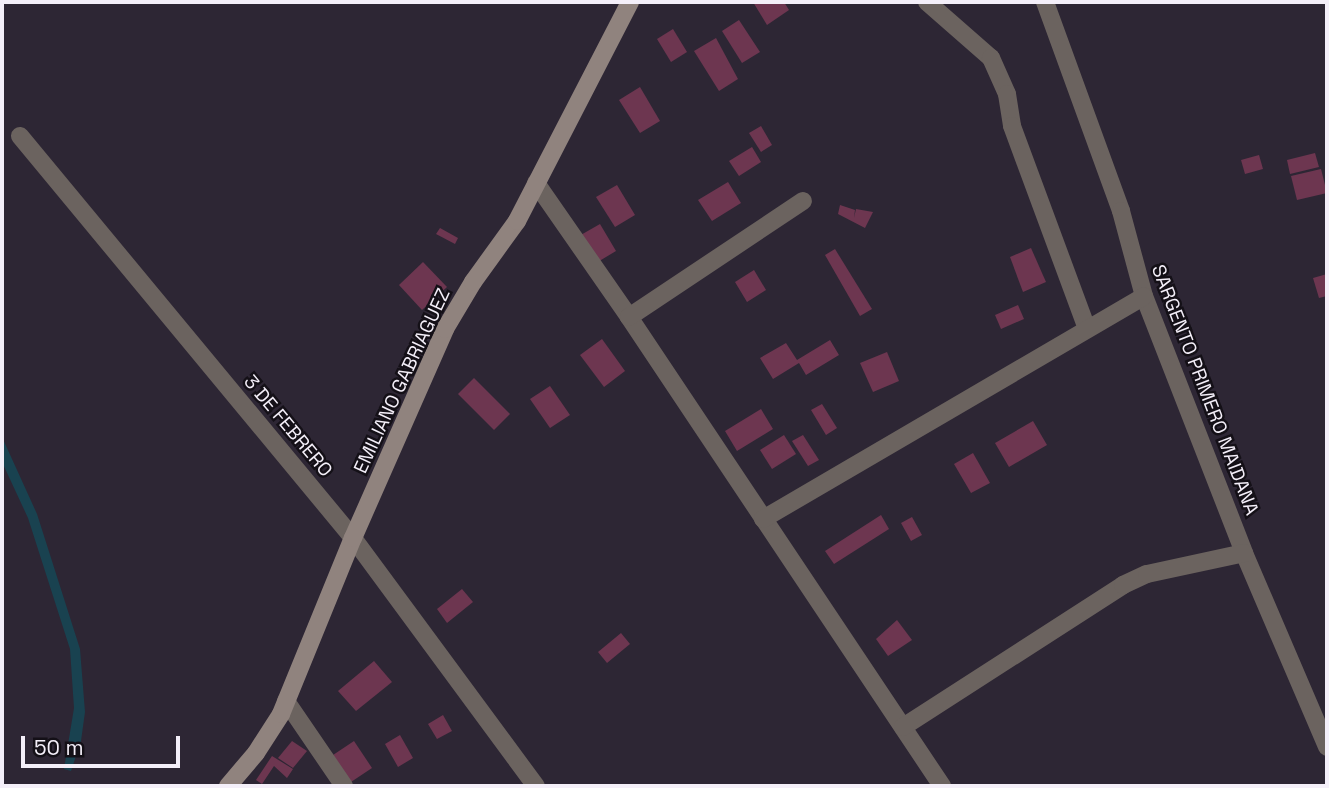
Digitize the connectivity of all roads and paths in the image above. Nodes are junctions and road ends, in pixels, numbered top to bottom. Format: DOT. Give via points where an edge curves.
graph roads {
  1 [pos="630,2"];
  2 [pos="927,2"];
  3 [pos="1045,2"];
  4 [pos="20,136"];
  5 [pos="536,183"];
  6 [pos="803,201"];
  7 [pos="1144,296"];
  8 [pos="629,317"];
  9 [pos="1087,329"];
  10 [pos="763,519"];
  11 [pos="353,538"];
  12 [pos="1244,553"];
  13 [pos="286,701"];
  14 [pos="903,727"];
  15 [pos="1327,747"];
  16 [pos="228,786"];
  17 [pos="344,786"];
  18 [pos="537,786"];
  19 [pos="942,786"];
  1 -- 5 [label="main road, EMILIANO GABRIAGUEZ"];
  2 -- 9 [label="street" via="991,58"];
  3 -- 7 [label="street, SARGENTO PRIMERO MAIDANA" via="1121,211"];
  4 -- 11 [label="street, 3 DE FEBRERO"];
  5 -- 8 [label="street"];
  5 -- 11 [label="main road, EMILIANO GABRIAGUEZ" via="517,221 445,329"];
  6 -- 8 [label="street"];
  7 -- 9 [label="street"];
  7 -- 12 [label="street, SARGENTO PRIMERO MAIDANA"];
  8 -- 10 [label="street"];
  9 -- 10 [label="street"];
  10 -- 14 [label="street"];
  11 -- 13 [label="main road, EMILIANO GABRIAGUEZ"];
  11 -- 18 [label="street, 3 DE FEBRERO"];
  12 -- 14 [label="street" via="1147,574 1123,585"];
  12 -- 15 [label="street, SARGENTO PRIMERO MAIDANA"];
  13 -- 16 [label="main road, EMILIANO GABRIAGUEZ" via="256,753"];
  13 -- 17 [label="street"];
  14 -- 19 [label="street"];
}
